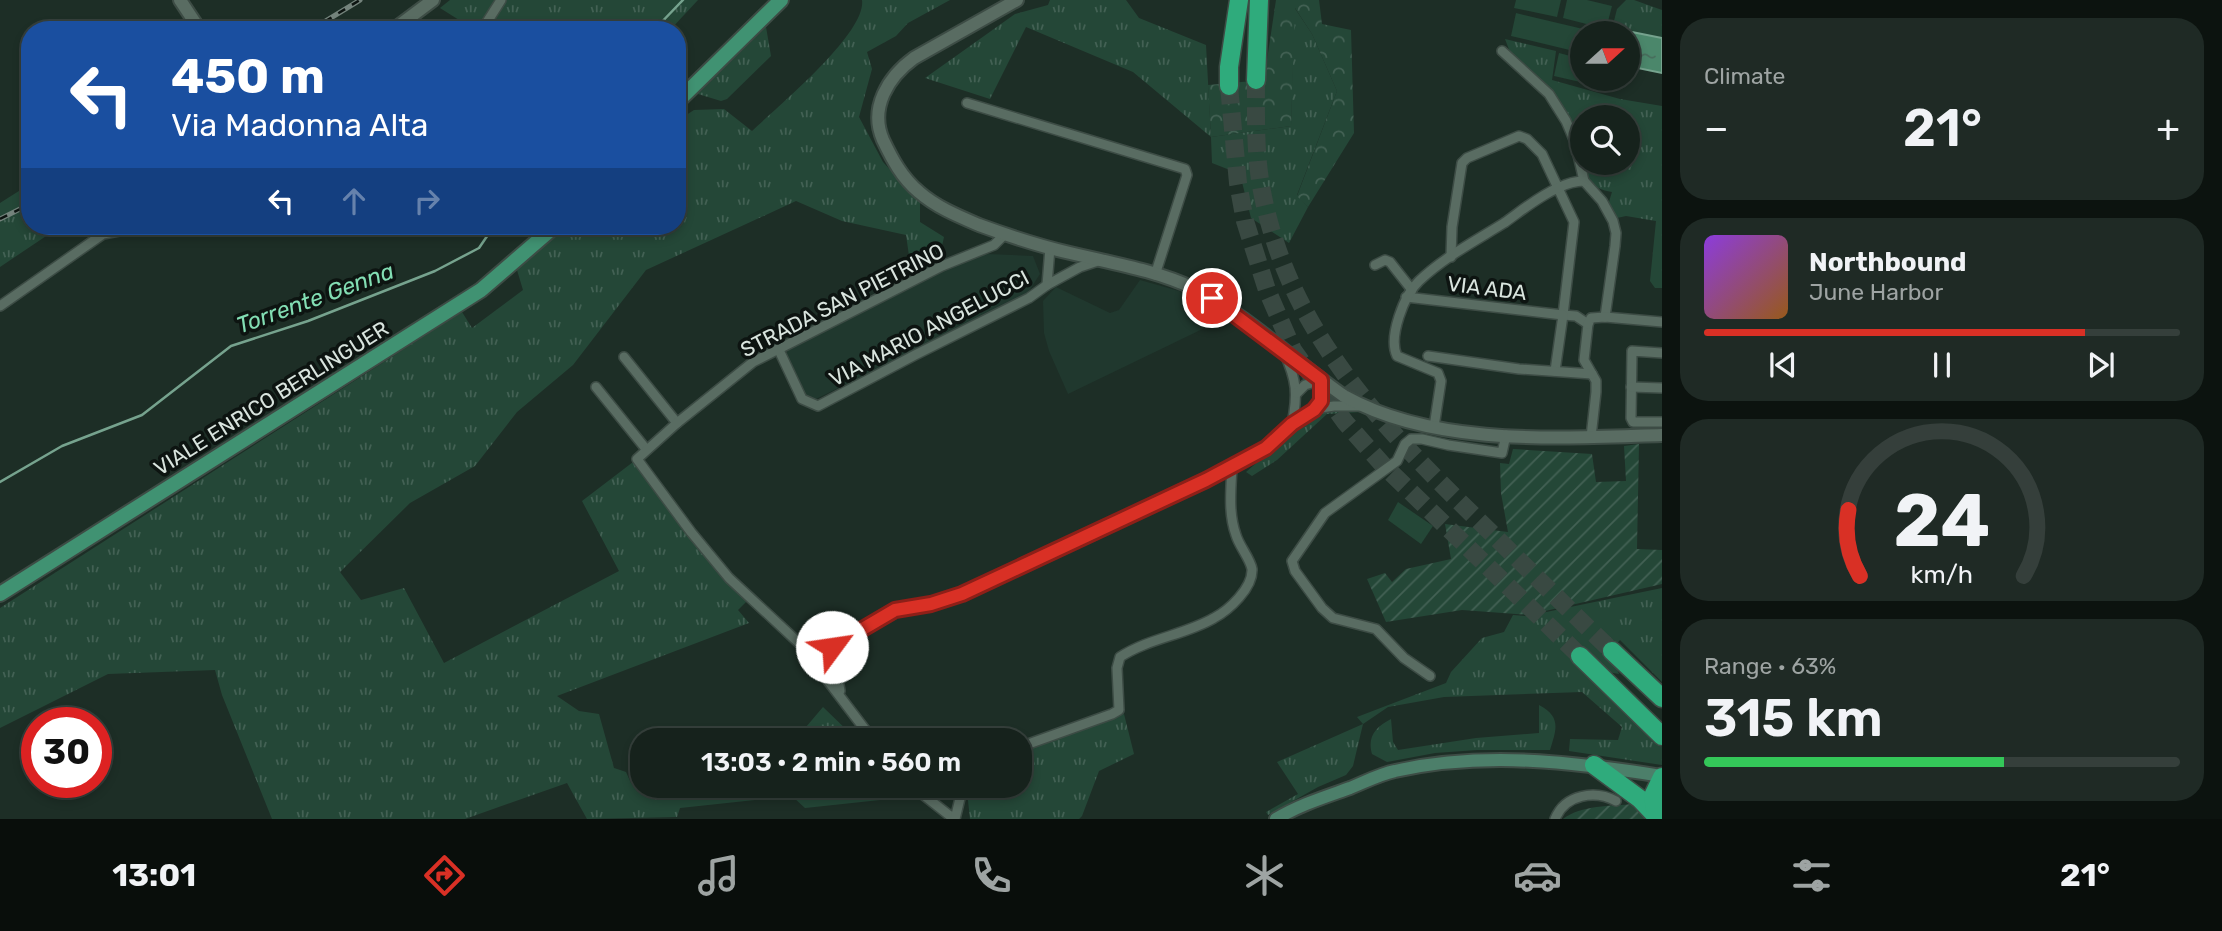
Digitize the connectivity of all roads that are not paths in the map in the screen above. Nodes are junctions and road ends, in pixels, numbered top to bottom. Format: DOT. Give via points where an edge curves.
graph roads {
  1 [pos="180,0"];
  2 [pos="433,0"];
  3 [pos="501,0"];
  4 [pos="780,0"];
  5 [pos="1017,0"];
  6 [pos="1232,0"];
  7 [pos="1239,0"];
  8 [pos="1259,0"];
  9 [pos="1267,0"];
  10 [pos="194,21"];
  11 [pos="405,21"];
  12 [pos="488,21"];
  13 [pos="1502,51"];
  14 [pos="1229,67"];
  15 [pos="1229,86"];
  16 [pos="686,93"];
  17 [pos="967,103"];
  18 [pos="1584,181"];
  19 [pos="1557,188"];
  20 [pos="1004,234"];
  21 [pos="102,235"];
  22 [pos="545,235"];
  23 [pos="1050,248"];
  24 [pos="1069,253"];
  25 [pos="1451,257"];
  26 [pos="1101,260"];
  27 [pos="1375,265"];
  28 [pos="1069,273"];
  29 [pos="1155,275"];
  30 [pos="1047,285"];
  31 [pos="1409,293"];
  32 [pos="0,306"];
  33 [pos="1563,315"];
  34 [pos="1605,317"];
  35 [pos="1662,322"];
  36 [pos="1588,324"];
  37 [pos="778,348"];
  38 [pos="1284,351"];
  39 [pos="1662,353"];
  40 [pos="1428,356"];
  41 [pos="624,357"];
  42 [pos="1555,371"];
  43 [pos="1592,374"];
  44 [pos="1321,380"];
  45 [pos="596,387"];
  46 [pos="1631,387"];
  47 [pos="1662,388"];
  48 [pos="1297,393"];
  49 [pos="1362,406"];
  50 [pos="1314,410"];
  51 [pos="677,423"];
  52 [pos="1292,424"];
  53 [pos="1434,426"];
  54 [pos="1660,428"];
  55 [pos="1506,435"];
  56 [pos="1591,437"];
  57 [pos="646,449"];
  58 [pos="1232,466"];
  59 [pos="0,594"];
  60 [pos="851,635"];
  61 [pos="1612,651"];
  62 [pos="1580,656"];
  63 [pos="812,659"];
  64 [pos="1430,676"];
  65 [pos="1654,688"];
  66 [pos="1662,698"];
  67 [pos="843,699"];
  68 [pos="864,728"];
  69 [pos="1662,736"];
  70 [pos="1032,743"];
  71 [pos="1594,765"];
  72 [pos="1662,776"];
  73 [pos="927,798"];
  74 [pos="960,798"];
  75 [pos="1616,801"];
  76 [pos="1658,818"];
  77 [pos="954,819"];
  78 [pos="1276,819"];
  79 [pos="1555,819"];
  1 -- 10 [label="street"];
  2 -- 11 [label="street"];
  3 -- 12 [label="street"];
  4 -- 16 [label="main road"];
  5 -- 20 [label="street" via="902,66 881,99 877,116 890,155 918,191 959,217"];
  6 -- 14 [label="highway"];
  7 -- 14 [label="highway"];
  8 -- 9 [label="highway" via="1256,74"];
  13 -- 18 [label="street" via="1549,94 1575,142"];
  14 -- 15 [label="highway"];
  17 -- 29 [label="street" via="1185,169 1187,175"];
  18 -- 19 [label="street"];
  18 -- 34 [label="street" via="1602,201 1616,233"];
  19 -- 25 [label="street"];
  19 -- 25 [label="street" via="1542,154 1527,139 1518,136 1467,158 1460,171"];
  19 -- 33 [label="street" via="1574,222"];
  20 -- 23 [label="street"];
  20 -- 37 [label="street, STRADA SAN PIETRINO" via="994,245"];
  21 -- 32 [label="street"];
  22 -- 59 [label="main road, VIALE ENRICO BERLINGUER" via="481,290"];
  23 -- 24 [label="street"];
  23 -- 30 [label="street, VIA MARIO ANGELUCCI"];
  24 -- 26 [label="street"];
  24 -- 28 [label="street"];
  25 -- 31 [label="street"];
  26 -- 28 [label="street, VIA MARIO ANGELUCCI"];
  26 -- 29 [label="street"];
  27 -- 31 [label="street" via="1390,262"];
  28 -- 30 [label="street, VIA MARIO ANGELUCCI"];
  29 -- 38 [label="street" via="1212,298"];
  30 -- 37 [label="street, VIA MARIO ANGELUCCI" via="1030,299 818,406 802,399"];
  31 -- 33 [label="street, VIA ADA"];
  31 -- 53 [label="street" via="1397,327 1395,351 1397,356 1437,373 1441,381"];
  33 -- 36 [label="street, VIA ADA"];
  33 -- 42 [label="street"];
  34 -- 35 [label="street"];
  34 -- 36 [label="street" via="1591,318"];
  36 -- 43 [label="street" via="1584,360"];
  37 -- 51 [label="street, STRADA SAN PIETRINO" via="753,362"];
  38 -- 44 [label="street"];
  38 -- 48 [label="street"];
  39 -- 46 [label="street" via="1632,351"];
  40 -- 42 [label="street"];
  41 -- 51 [label="street"];
  42 -- 43 [label="street"];
  43 -- 56 [label="street" via="1596,392"];
  44 -- 48 [label="street"];
  44 -- 49 [label="street"];
  44 -- 50 [label="street" via="1321,401"];
  45 -- 57 [label="street"];
  46 -- 47 [label="street"];
  46 -- 54 [label="street" via="1633,422"];
  48 -- 52 [label="street"];
  49 -- 50 [label="street"];
  49 -- 53 [label="street"];
  50 -- 52 [label="street"];
  51 -- 57 [label="street, STRADA SAN PIETRINO"];
  52 -- 58 [label="street" via="1266,448"];
  53 -- 55 [label="street"];
  54 -- 56 [label="street"];
  55 -- 56 [label="street"];
  55 -- 64 [label="street" via="1502,453 1411,439 1397,461 1325,513 1292,561 1333,618 1376,629"];
  57 -- 63 [label="street, STRADA SAN PIETRINO" via="637,459 691,532 729,578"];
  58 -- 60 [label="street" via="962,594 895,610"];
  58 -- 70 [label="street" via="1233,523 1252,567 1245,590 1214,618 1120,657 1119,710"];
  60 -- 63 [label="street"];
  60 -- 67 [label="street" via="835,661"];
  61 -- 65 [label="highway"];
  62 -- 69 [label="highway"];
  63 -- 67 [label="street"];
  65 -- 66 [label="highway"];
  67 -- 68 [label="street"];
  71 -- 72 [label="main road"];
  71 -- 76 [label="highway"];
  71 -- 78 [label="main road" via="1487,759 1426,765 1392,771"];
  72 -- 76 [label="highway" via="1653,796"];
  73 -- 77 [label="street"];
  74 -- 77 [label="street"];
  75 -- 79 [label="street" via="1586,794 1559,809"];
}
